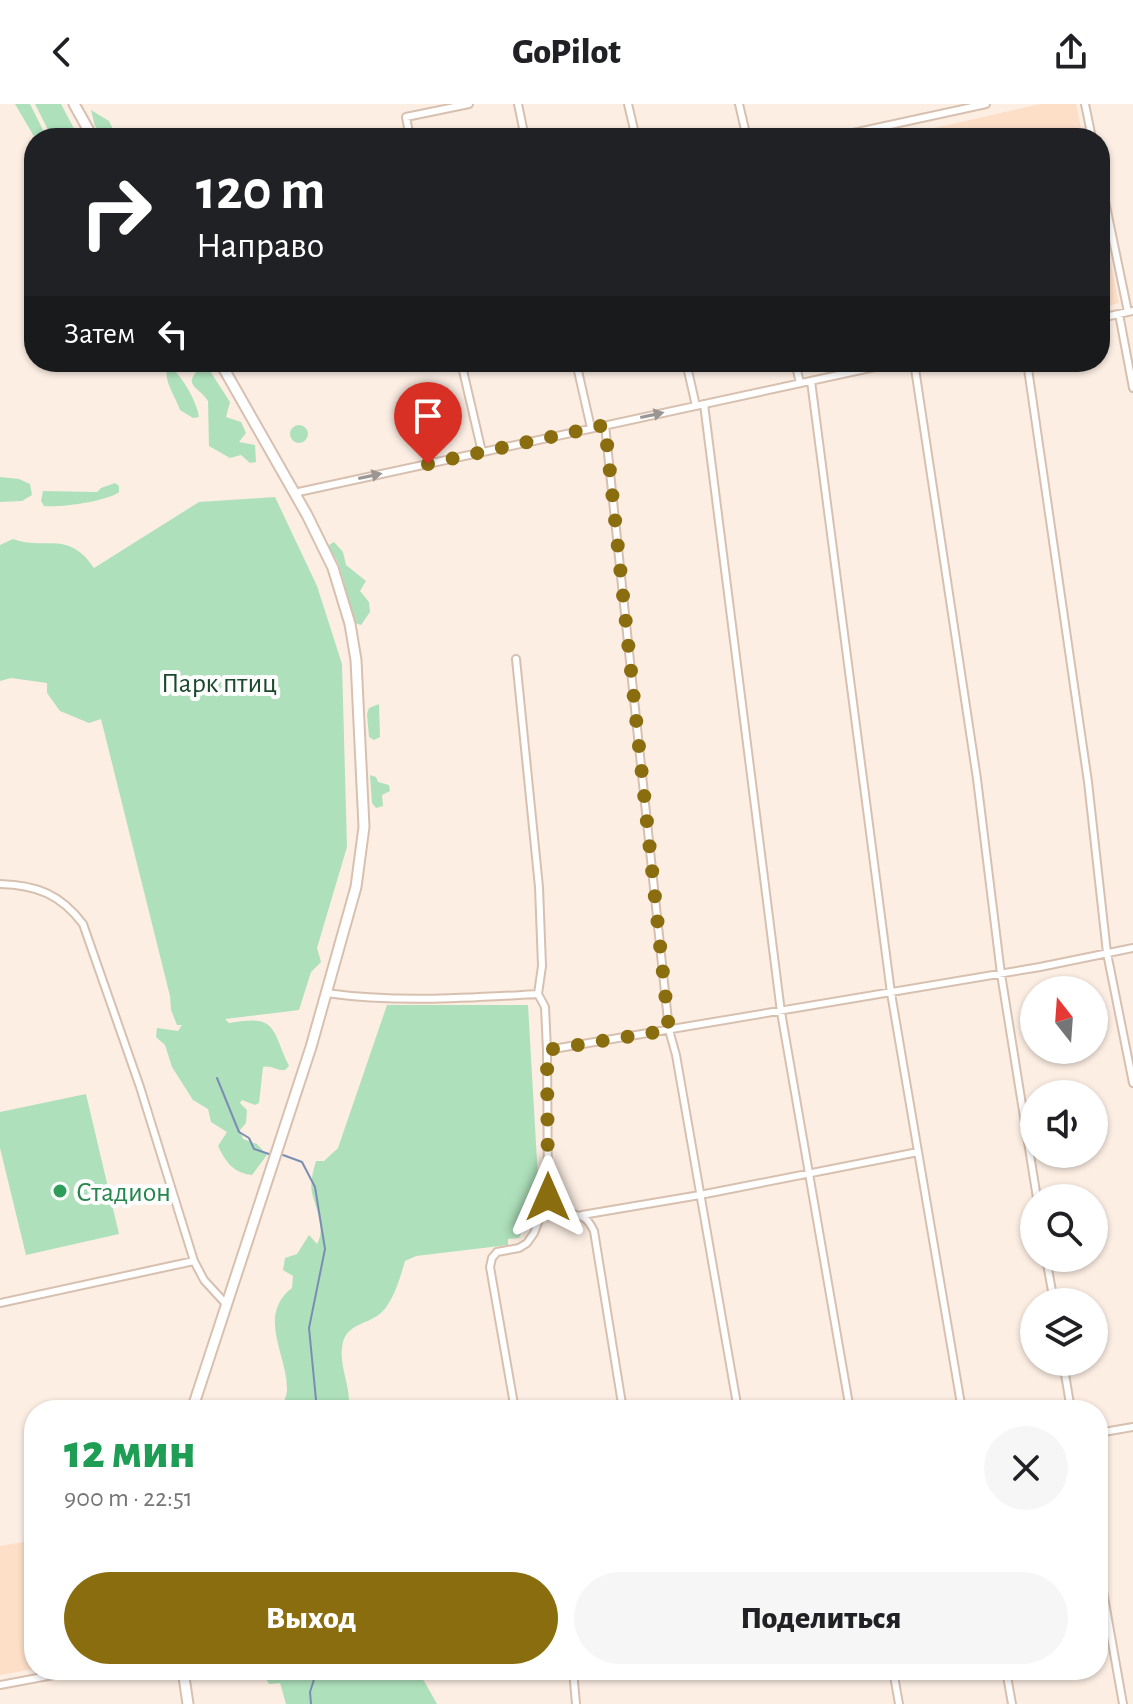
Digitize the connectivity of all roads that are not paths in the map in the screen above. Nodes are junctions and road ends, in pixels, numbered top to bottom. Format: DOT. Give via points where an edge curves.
graph roads {
  1 [pos="74,104"];
  2 [pos="469,104"];
  3 [pos="518,104"];
  4 [pos="628,104"];
  5 [pos="739,104"];
  6 [pos="986,104"];
  7 [pos="1085,104"];
  8 [pos="87,128"];
  9 [pos="408,128"];
  10 [pos="523,128"];
  11 [pos="634,128"];
  12 [pos="745,128"];
  13 [pos="876,128"];
  14 [pos="1090,128"];
  15 [pos="1110,222"];
  16 [pos="1130,312"];
  17 [pos="1119,314"];
  18 [pos="1110,316"];
  19 [pos="226,372"];
  20 [pos="463,372"];
  21 [pos="578,372"];
  22 [pos="688,372"];
  23 [pos="797,372"];
  24 [pos="852,372"];
  25 [pos="915,372"];
  26 [pos="1028,372"];
  27 [pos="811,381"];
  28 [pos="800,383"];
  29 [pos="1133,388"];
  30 [pos="704,404"];
  31 [pos="696,406"];
  32 [pos="605,425"];
  33 [pos="591,428"];
  34 [pos="482,452"];
  35 [pos="294,493"];
  36 [pos="516,659"];
  37 [pos="0,884"];
  38 [pos="1133,948"];
  39 [pos="1107,953"];
  40 [pos="1001,974"];
  41 [pos="326,993"];
  42 [pos="891,993"];
  43 [pos="538,994"];
  44 [pos="781,1012"];
  45 [pos="669,1030"];
  46 [pos="547,1050"];
  47 [pos="1133,1083"];
  48 [pos="918,1152"];
  49 [pos="808,1173"];
  50 [pos="1035,1184"];
  51 [pos="700,1195"];
  52 [pos="548,1197"];
  53 [pos="582,1215"];
  54 [pos="194,1261"];
  55 [pos="0,1303"];
  56 [pos="227,1305"];
  57 [pos="1065,1376"];
  58 [pos="195,1400"];
  59 [pos="513,1400"];
  60 [pos="621,1400"];
  61 [pos="736,1400"];
  62 [pos="848,1400"];
  63 [pos="960,1400"];
  64 [pos="1069,1400"];
  65 [pos="1133,1427"];
  66 [pos="1108,1431"];
  67 [pos="1108,1619"];
  68 [pos="27,1680"];
  69 [pos="184,1680"];
  70 [pos="574,1680"];
  71 [pos="895,1680"];
  72 [pos="1008,1680"];
  73 [pos="0,1685"];
  74 [pos="188,1704"];
  75 [pos="576,1704"];
  76 [pos="899,1704"];
  77 [pos="1012,1704"];
  78 [pos="1123,1704"];
  1 -- 8 [label="main road"];
  2 -- 9 [label="street" via="406,117"];
  3 -- 10 [label="street"];
  4 -- 11 [label="street"];
  5 -- 12 [label="street"];
  6 -- 13 [label="street"];
  7 -- 14 [label="street"];
  15 -- 16 [label="street"];
  16 -- 17 [label="street"];
  17 -- 18 [label="street"];
  17 -- 29 [label="street"];
  19 -- 35 [label="main road"];
  20 -- 34 [label="street"];
  21 -- 33 [label="street"];
  22 -- 31 [label="street"];
  23 -- 28 [label="street"];
  24 -- 27 [label="street"];
  25 -- 40 [label="street"];
  26 -- 39 [label="street" via="1088,782"];
  27 -- 28 [label="street"];
  27 -- 42 [label="street"];
  28 -- 30 [label="street"];
  30 -- 31 [label="street"];
  30 -- 44 [label="street"];
  32 -- 31 [label="street, one-way"];
  32 -- 33 [label="street"];
  32 -- 45 [label="street"];
  33 -- 34 [label="street"];
  35 -- 34 [label="street, one-way"];
  35 -- 41 [label="main road" via="333,568 350,624 359,699 363,851"];
  36 -- 43 [label="street" via="539,887"];
  37 -- 54 [label="street" via="49,893 83,924"];
  38 -- 39 [label="street"];
  39 -- 40 [label="street"];
  39 -- 47 [label="street"];
  40 -- 42 [label="street"];
  40 -- 50 [label="street"];
  41 -- 43 [label="street" via="429,1000"];
  41 -- 56 [label="main road"];
  42 -- 44 [label="street"];
  42 -- 48 [label="street"];
  43 -- 46 [label="street" via="545,1007"];
  44 -- 45 [label="street"];
  44 -- 49 [label="street"];
  45 -- 46 [label="street"];
  45 -- 51 [label="street"];
  46 -- 52 [label="street"];
  48 -- 49 [label="street"];
  48 -- 63 [label="street"];
  49 -- 51 [label="street"];
  49 -- 62 [label="street"];
  51 -- 53 [label="street"];
  51 -- 61 [label="street"];
  52 -- 53 [label="street" via="562,1210"];
  52 -- 59 [label="street" via="527,1243 497,1252 490,1267"];
  53 -- 60 [label="street" via="594,1231"];
  54 -- 55 [label="street"];
  54 -- 56 [label="street"];
  56 -- 58 [label="main road"];
  57 -- 64 [label="street"];
  65 -- 66 [label="street"];
  67 -- 78 [label="street"];
  68 -- 73 [label="street"];
  69 -- 74 [label="main road"];
  70 -- 75 [label="street"];
  71 -- 76 [label="street"];
  72 -- 77 [label="street"];
}
